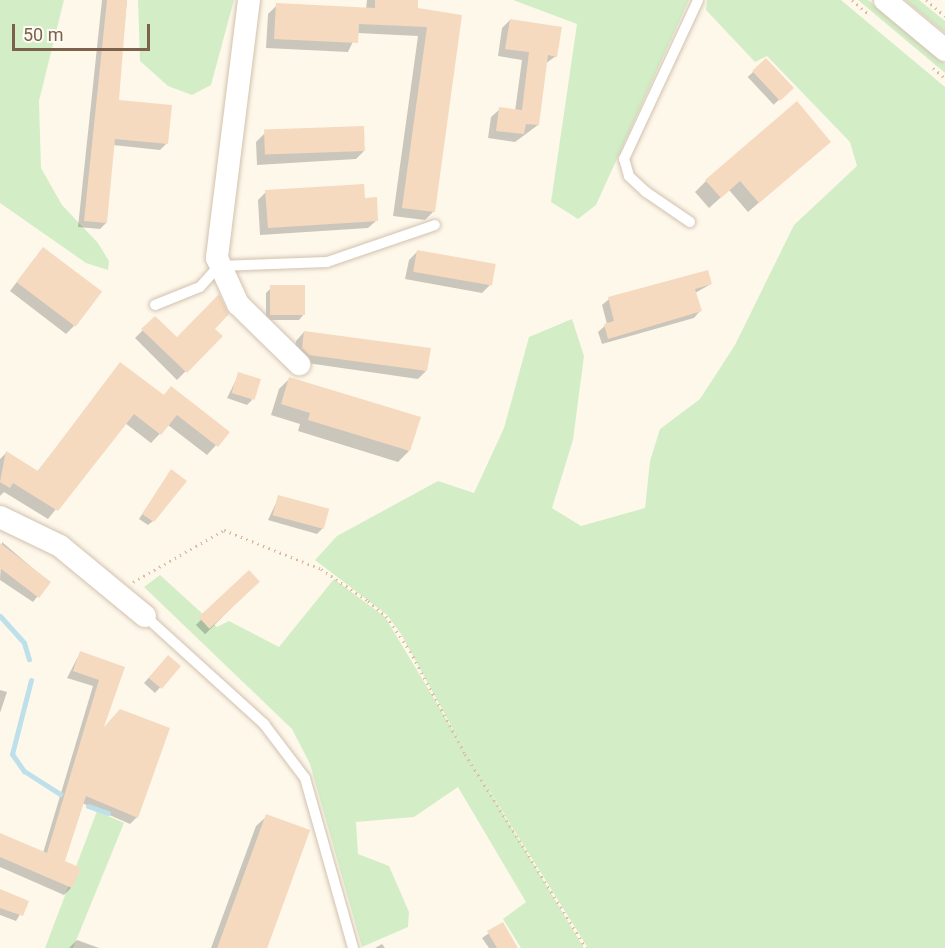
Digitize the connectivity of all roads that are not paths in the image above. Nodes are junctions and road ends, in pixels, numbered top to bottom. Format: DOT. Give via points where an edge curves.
graph roads {
  1 [pos="249,0"];
  2 [pos="698,0"];
  3 [pos="885,0"];
  4 [pos="945,50"];
  5 [pos="690,222"];
  6 [pos="435,225"];
  7 [pos="219,266"];
  8 [pos="155,305"];
  9 [pos="298,364"];
  10 [pos="0,517"];
  11 [pos="145,616"];
  12 [pos="353,948"];
  1 -- 7 [label="street" via="217,225"];
  2 -- 5 [label="lane" via="624,159 629,176"];
  3 -- 4 [label="street"];
  6 -- 7 [label="lane" via="327,262"];
  7 -- 8 [label="lane" via="200,287"];
  7 -- 9 [label="street" via="238,304"];
  10 -- 11 [label="street" via="60,546"];
  11 -- 12 [label="lane" via="264,724 304,778"];
}
